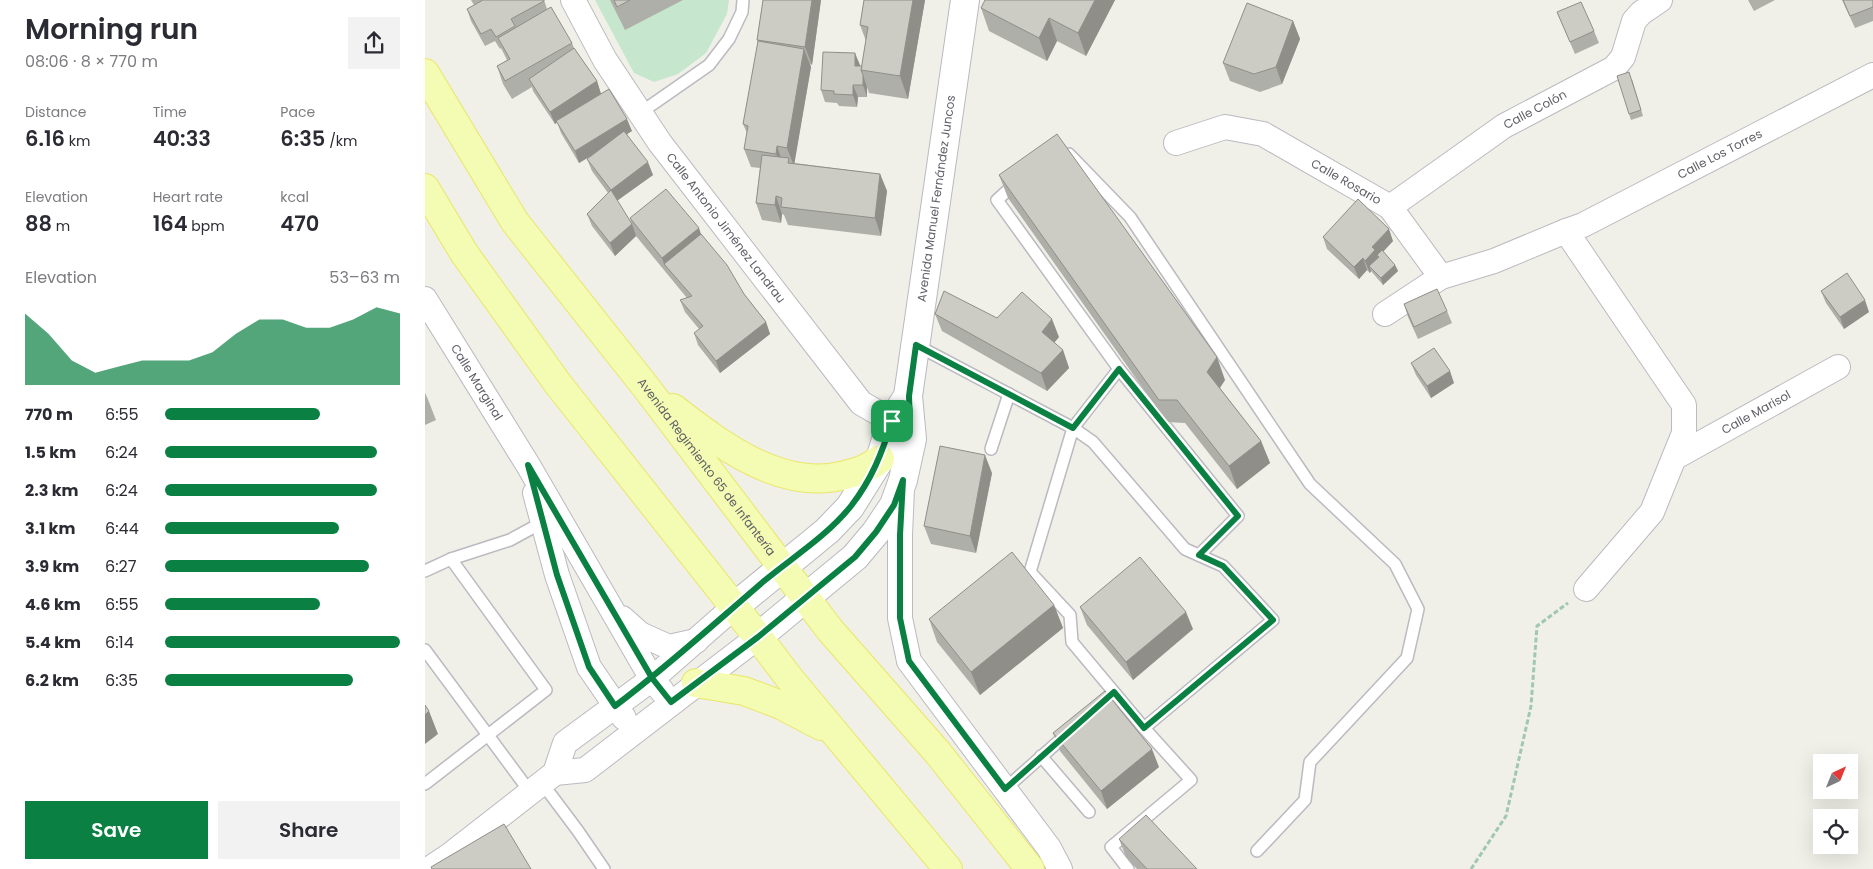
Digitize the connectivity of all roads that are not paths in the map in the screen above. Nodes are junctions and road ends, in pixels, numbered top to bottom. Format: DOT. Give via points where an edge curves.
graph roads {
  1 [pos="573,0"];
  2 [pos="743,0"];
  3 [pos="965,0"];
  4 [pos="1660,0"];
  5 [pos="425,73"];
  6 [pos="1873,75"];
  7 [pos="640,113"];
  8 [pos="1175,143"];
  9 [pos="1059,144"];
  10 [pos="1024,175"];
  11 [pos="425,188"];
  12 [pos="1390,207"];
  13 [pos="1567,231"];
  14 [pos="1441,277"];
  15 [pos="425,299"];
  16 [pos="1385,314"];
  17 [pos="916,345"];
  18 [pos="1838,367"];
  19 [pos="1119,369"];
  20 [pos="645,386"];
  21 [pos="1009,394"];
  22 [pos="901,423"];
  23 [pos="1073,428"];
  24 [pos="991,448"];
  25 [pos="1675,458"];
  26 [pos="880,459"];
  27 [pos="528,465"];
  28 [pos="903,480"];
  29 [pos="543,522"];
  30 [pos="1199,555"];
  31 [pos="451,558"];
  32 [pos="782,566"];
  33 [pos="425,571"];
  34 [pos="1587,589"];
  35 [pos="805,596"];
  36 [pos="734,607"];
  37 [pos="611,608"];
  38 [pos="758,637"];
  39 [pos="696,641"];
  40 [pos="425,650"];
  41 [pos="652,678"];
  42 [pos="696,683"];
  43 [pos="671,702"];
  44 [pos="615,706"];
  45 [pos="1078,724"];
  46 [pos="1144,728"];
  47 [pos="634,732"];
  48 [pos="834,733"];
  49 [pos="488,736"];
  50 [pos="1041,756"];
  51 [pos="542,783"];
  52 [pos="425,784"];
  53 [pos="1005,789"];
  54 [pos="1089,812"];
  55 [pos="1257,851"];
  56 [pos="429,869"];
  57 [pos="604,869"];
  58 [pos="948,869"];
  59 [pos="1030,869"];
  60 [pos="1061,869"];
  61 [pos="1128,869"];
  1 -- 7 [label="street, Calle Antonio Jiménez Landrau" via="605,60"];
  2 -- 7 [label="lane" via="742,12 729,40 709,65"];
  3 -- 17 [label="street, Avenida Manuel Fernández Juncos"];
  4 -- 12 [label="street, Calle Colón" via="1633,21 1623,58 1613,68 1504,126"];
  5 -- 20 [label="main road, Avenida Regimiento 65 de Infantería" via="515,222"];
  6 -- 13 [label="street, Calle Los Torres"];
  7 -- 22 [label="street, Calle Antonio Jiménez Landrau" via="861,402"];
  8 -- 12 [label="street, Calle Rosario" via="1225,127 1263,134"];
  9 -- 55 [label="lane" via="1130,218 1310,484 1395,564 1418,610 1407,658 1309,762 1305,800"];
  10 -- 19 [label="lane" via="997,200"];
  11 -- 36 [label="main road" via="464,253 558,384"];
  12 -- 14 [label="street, Calle Rosario"];
  13 -- 14 [label="street, Calle Los Torres"];
  13 -- 25 [label="street" via="1684,405 1685,433"];
  14 -- 16 [label="street"];
  15 -- 27 [label="street, Calle Marginal"];
  17 -- 21 [label="lane"];
  17 -- 22 [label="street, Avenida Manuel Fernández Juncos" via="909,396"];
  18 -- 25 [label="street, Calle Marisol"];
  19 -- 23 [label="lane"];
  19 -- 30 [label="lane" via="1238,516"];
  20 -- 26 [label="main road" via="744,458 793,477 829,480 867,469"];
  20 -- 32 [label="main road, Avenida Regimiento 65 de Infantería"];
  21 -- 23 [label="lane"];
  21 -- 24 [label="lane"];
  22 -- 26 [label="street, Avenida Manuel Fernández Juncos"];
  22 -- 28 [label="street" via="912,439"];
  23 -- 30 [label="lane" via="1093,442 1185,549"];
  23 -- 46 [label="lane" via="1030,572 1070,615 1071,642 1110,696"];
  25 -- 34 [label="street" via="1652,512"];
  26 -- 32 [label="street, Avenida Manuel Fernández Juncos" via="851,507 827,531"];
  27 -- 29 [label="street, Calle Marginal"];
  27 -- 37 [label="street, Calle Marginal"];
  28 -- 35 [label="street" via="894,505 855,557"];
  28 -- 53 [label="street" via="900,618 909,661"];
  29 -- 31 [label="lane" via="510,540"];
  29 -- 44 [label="street, Calle Marginal" via="557,575 589,667"];
  30 -- 46 [label="lane" via="1223,566 1273,620"];
  31 -- 33 [label="lane"];
  31 -- 49 [label="lane" via="546,690"];
  32 -- 35 [label="main road, Avenida Regimiento 65 de Infantería"];
  32 -- 36 [label="street, Avenida Manuel Fernández Juncos"];
  35 -- 38 [label="street"];
  35 -- 59 [label="main road, Avenida Regimiento 65 de Infantería" via="830,630 939,754"];
  36 -- 38 [label="main road"];
  36 -- 39 [label="street"];
  37 -- 39 [label="street" via="640,634 669,647"];
  37 -- 41 [label="street, Calle Marginal"];
  38 -- 42 [label="street"];
  38 -- 48 [label="main road"];
  39 -- 41 [label="street"];
  40 -- 49 [label="lane"];
  41 -- 43 [label="street, Calle Marginal"];
  41 -- 44 [label="street"];
  42 -- 43 [label="street"];
  42 -- 48 [label="main road" via="744,691 781,704"];
  43 -- 47 [label="street"];
  44 -- 47 [label="street, Calle Marginal"];
  44 -- 51 [label="street" via="565,743"];
  45 -- 50 [label="lane"];
  46 -- 61 [label="lane" via="1191,780 1111,847"];
  47 -- 51 [label="street" via="585,770"];
  48 -- 58 [label="main road"];
  49 -- 51 [label="lane"];
  49 -- 52 [label="lane"];
  50 -- 53 [label="lane"];
  50 -- 54 [label="lane"];
  51 -- 56 [label="street"];
  51 -- 57 [label="lane"];
  53 -- 60 [label="street"];
}
